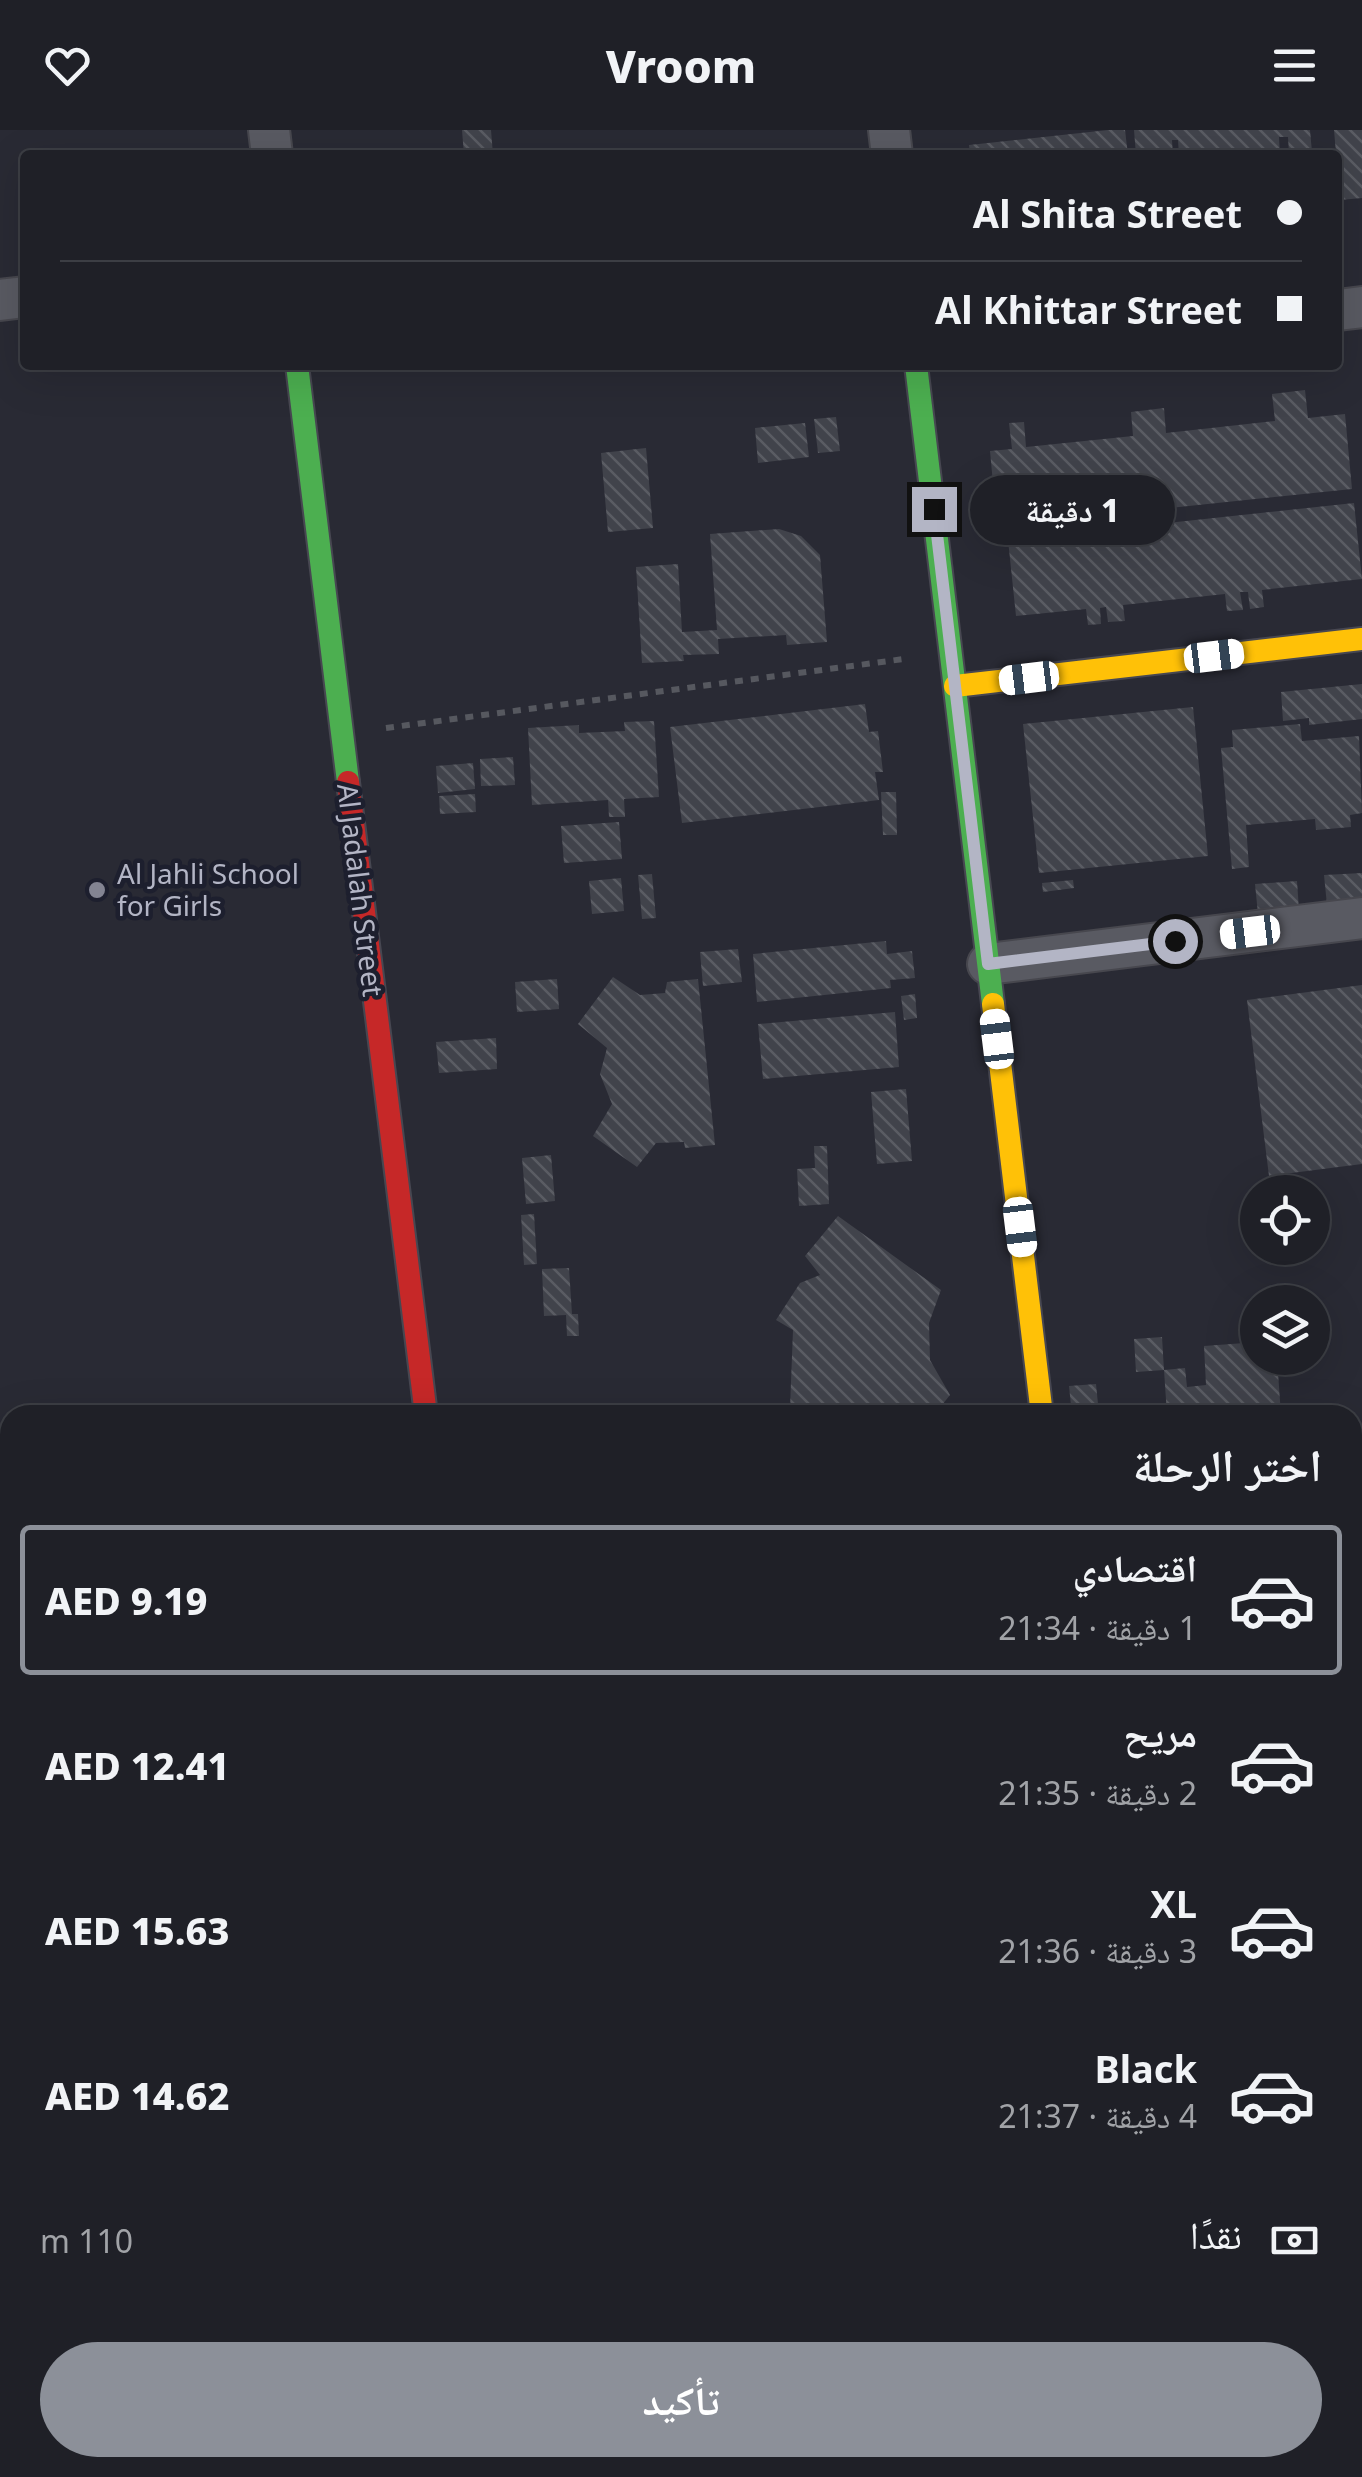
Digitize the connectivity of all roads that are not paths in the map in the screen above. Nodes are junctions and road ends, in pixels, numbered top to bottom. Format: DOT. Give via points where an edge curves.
graph roads {
  1 [pos="298,370"];
  2 [pos="917,370"];
  3 [pos="1362,638"];
  4 [pos="955,686"];
  5 [pos="1362,918"];
  6 [pos="988,964"];
  7 [pos="425,1405"];
  8 [pos="1041,1405"];
  1 -- 7 [label="street, Al Jadalah Street"];
  2 -- 4 [label="street"];
  3 -- 4 [label="street"];
  4 -- 6 [label="street"];
  5 -- 6 [label="street"];
  6 -- 8 [label="street"];
}
